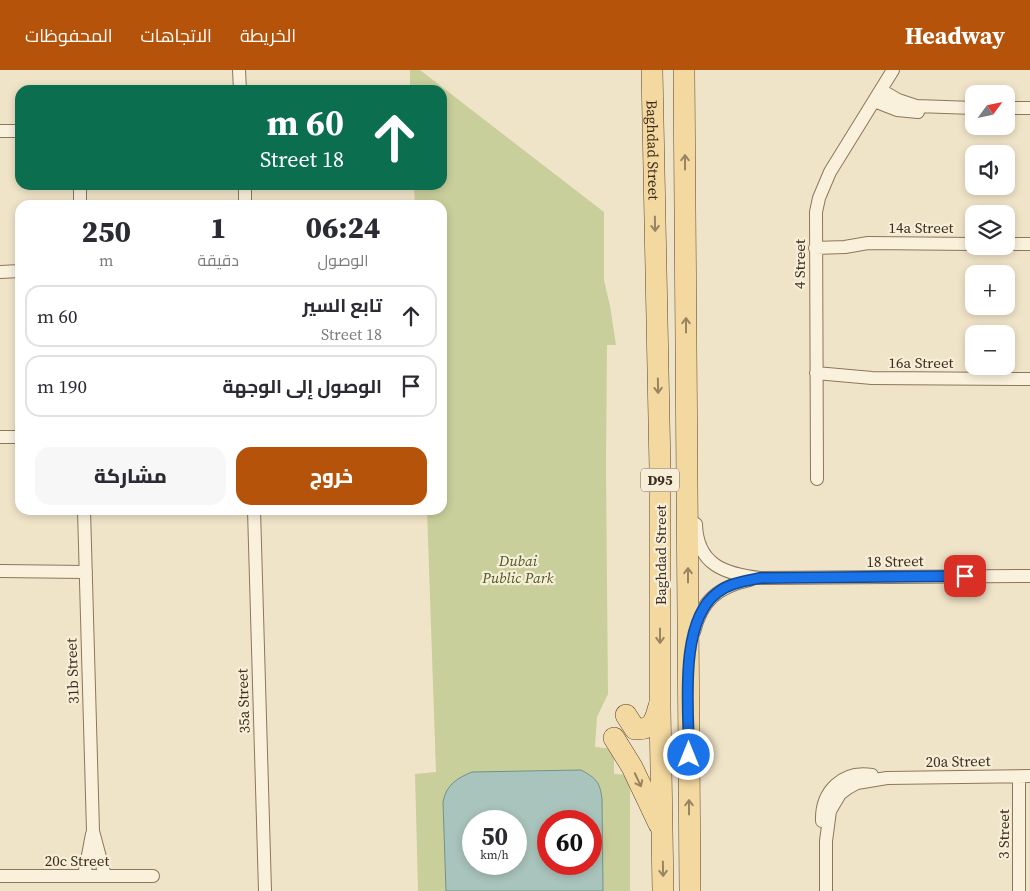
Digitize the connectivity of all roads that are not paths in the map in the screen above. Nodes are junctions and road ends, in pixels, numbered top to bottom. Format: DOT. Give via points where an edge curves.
graph roads {
  1 [pos="239,70"];
  2 [pos="652,70"];
  3 [pos="893,70"];
  4 [pos="685,71"];
  5 [pos="240,85"];
  6 [pos="877,96"];
  7 [pos="965,108"];
  8 [pos="1015,108"];
  9 [pos="1030,108"];
  10 [pos="0,131"];
  11 [pos="15,131"];
  12 [pos="815,243"];
  13 [pos="965,244"];
  14 [pos="1015,244"];
  15 [pos="1030,244"];
  16 [pos="0,272"];
  17 [pos="15,272"];
  18 [pos="816,378"];
  19 [pos="1030,379"];
  20 [pos="686,432"];
  21 [pos="0,437"];
  22 [pos="15,437"];
  23 [pos="817,479"];
  24 [pos="84,515"];
  25 [pos="254,515"];
  26 [pos="0,571"];
  27 [pos="86,572"];
  28 [pos="1030,576"];
  29 [pos="760,578"];
  30 [pos="688,659"];
  31 [pos="660,700"];
  32 [pos="626,715"];
  33 [pos="614,738"];
  34 [pos="1025,776"];
  35 [pos="93,832"];
  36 [pos="662,832"];
  37 [pos="0,876"];
  38 [pos="84,876"];
  39 [pos="105,876"];
  40 [pos="153,876"];
  41 [pos="265,891"];
  42 [pos="663,891"];
  43 [pos="690,891"];
  44 [pos="826,891"];
  45 [pos="1019,891"];
  1 -- 5 [label="street"];
  2 -- 31 [label="main road, Baghdad Street / D95, one-way" via="660,479"];
  3 -- 6 [label="street, 4 Street"];
  20 -- 4 [label="main road, Baghdad Street / D95, one-way"];
  6 -- 7 [label="street" via="916,106"];
  6 -- 12 [label="street, 4 Street" via="824,184 816,212"];
  8 -- 9 [label="street"];
  10 -- 11 [label="street"];
  12 -- 13 [label="street, 14a Street"];
  12 -- 18 [label="street, 4 Street"];
  14 -- 15 [label="street"];
  16 -- 17 [label="street"];
  18 -- 19 [label="street, 16a Street"];
  18 -- 23 [label="street, 4 Street"];
  20 -- 29 [label="street, 18 Street" via="693,449 696,530 701,549 713,564 730,574"];
  30 -- 20 [label="main road, Baghdad Street / D95, one-way"];
  21 -- 22 [label="street"];
  24 -- 27 [label="street, 31b Street"];
  25 -- 41 [label="street, 35a Street"];
  26 -- 27 [label="street"];
  27 -- 35 [label="street, 31b Street"];
  28 -- 29 [label="street, 18 Street"];
  29 -- 30 [label="street, 18 Street" via="732,584 710,599 696,622"];
  43 -- 30 [label="main road, Baghdad Street / D95, one-way"];
  31 -- 32 [label="main road" via="649,727 635,729"];
  31 -- 36 [label="main road, Baghdad Street / D95"];
  33 -- 36 [label="main road, one-way" via="632,767"];
  34 -- 44 [label="street, 20a Street" via="887,778 866,774 843,779 833,786 822,811"];
  34 -- 45 [label="street, 3 Street"];
  35 -- 38 [label="street, 31b Street"];
  35 -- 39 [label="street, 31b Street"];
  36 -- 42 [label="main road, Baghdad Street / D95, one-way"];
  37 -- 38 [label="street, 20c Street"];
  38 -- 39 [label="street, 20c Street"];
  39 -- 40 [label="street, 20c Street"];
}
